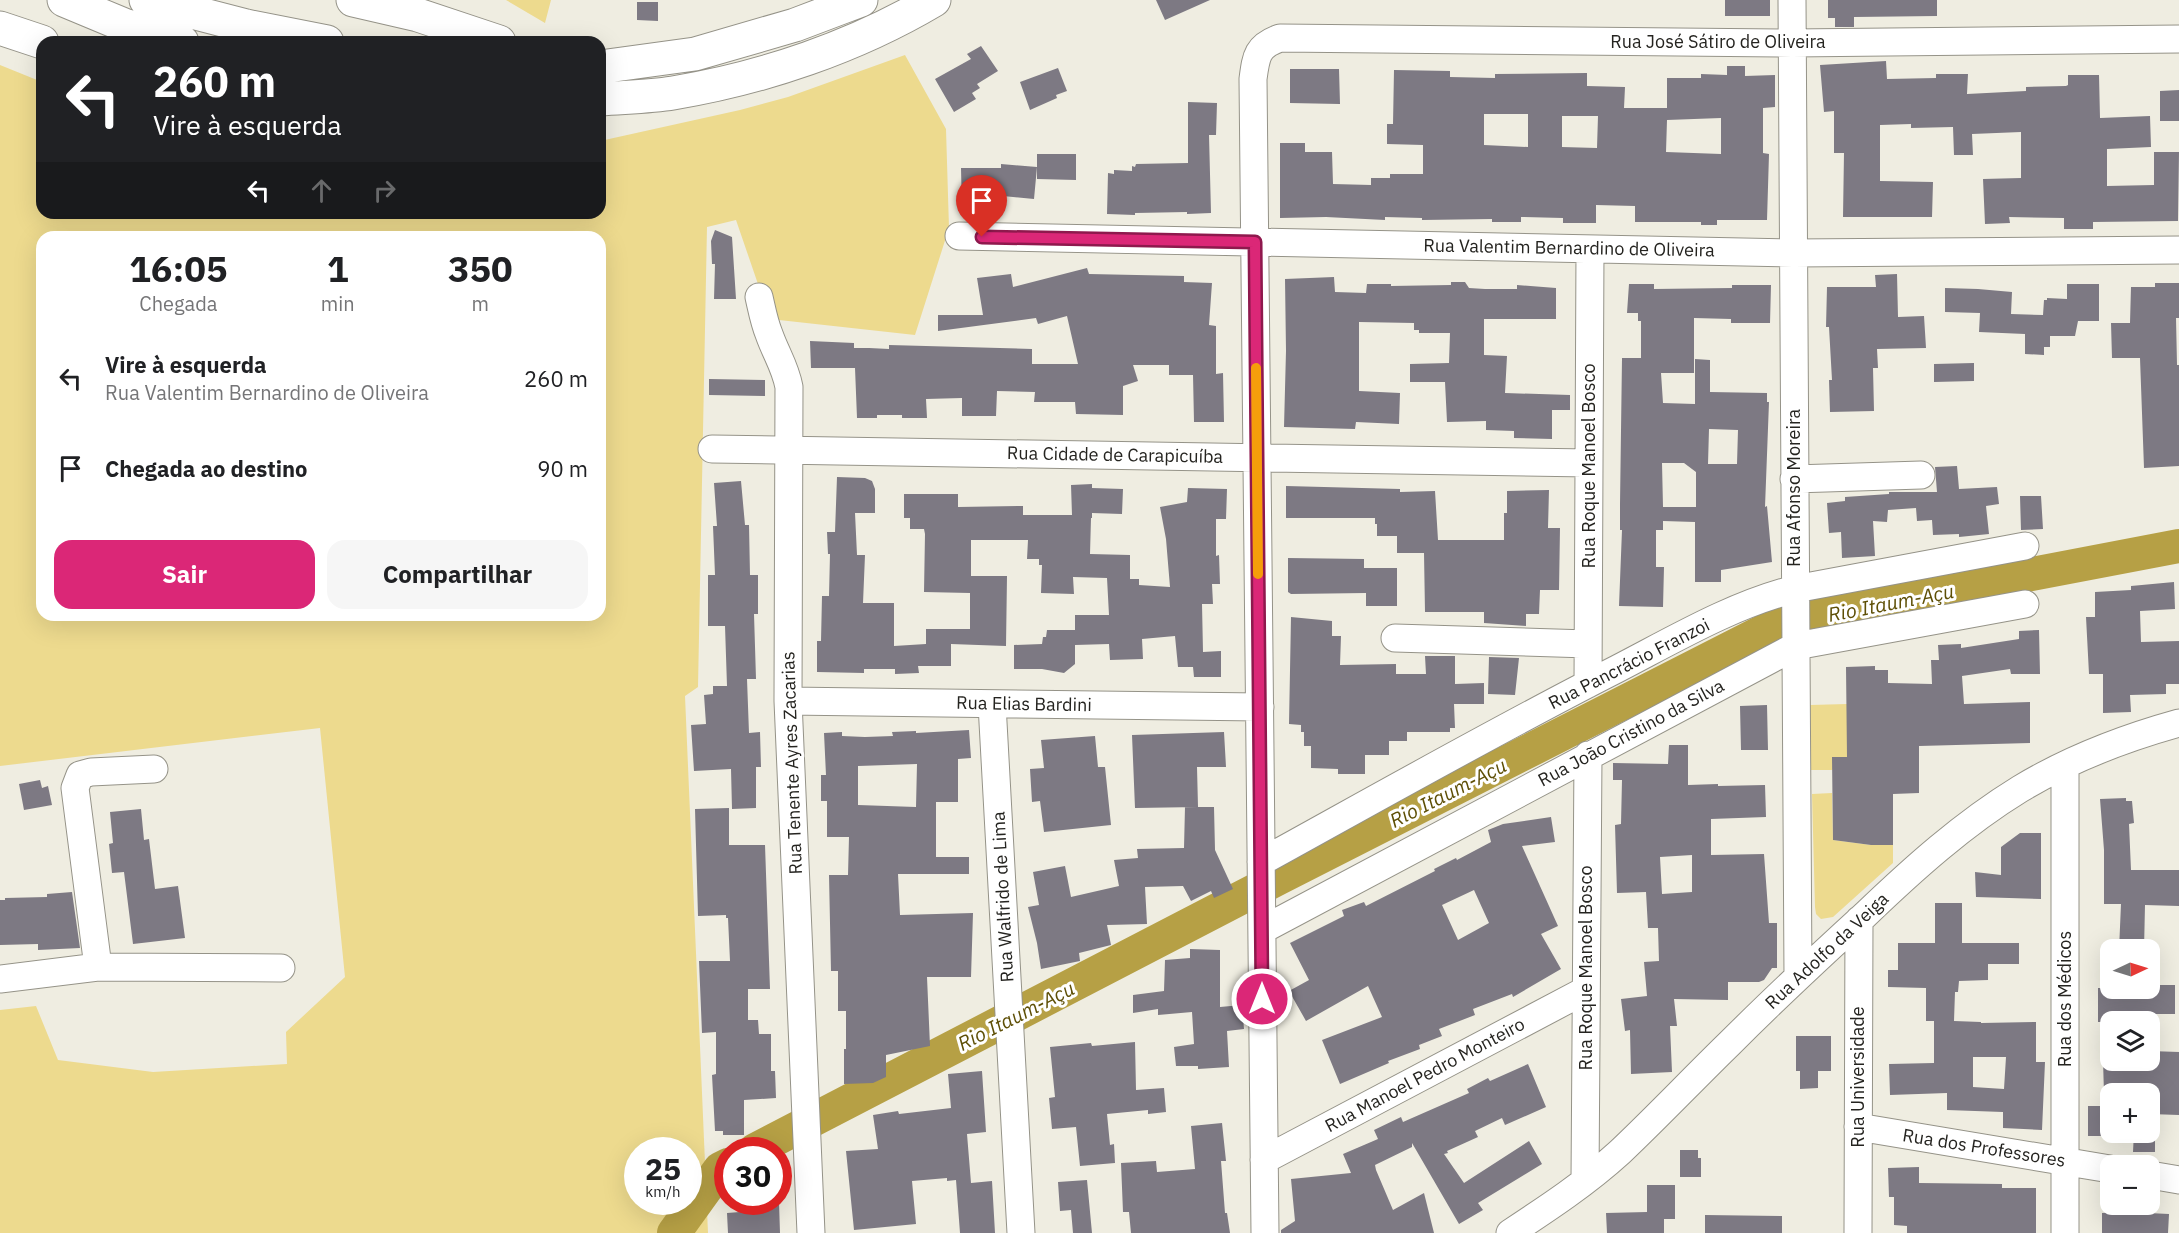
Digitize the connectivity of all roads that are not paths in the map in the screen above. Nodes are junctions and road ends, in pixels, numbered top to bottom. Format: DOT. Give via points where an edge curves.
graph roads {
  1 [pos="64,0"];
  2 [pos="146,0"];
  3 [pos="353,0"];
  4 [pos="861,0"];
  5 [pos="934,0"];
  6 [pos="1792,0"];
  7 [pos="0,28"];
  8 [pos="162,36"];
  9 [pos="297,36"];
  10 [pos="480,36"];
  11 [pos="2179,39"];
  12 [pos="36,40"];
  13 [pos="1792,43"];
  14 [pos="606,66"];
  15 [pos="671,94"];
  16 [pos="606,99"];
  17 [pos="606,111"];
  18 [pos="959,236"];
  19 [pos="1255,242"];
  20 [pos="1590,249"];
  21 [pos="2179,250"];
  22 [pos="1793,253"];
  23 [pos="759,297"];
  24 [pos="712,449"];
  25 [pos="788,450"];
  26 [pos="1257,457"];
  27 [pos="1589,463"];
  28 [pos="1921,474"];
  29 [pos="1794,479"];
  30 [pos="2025,546"];
  31 [pos="1795,598"];
  32 [pos="2025,604"];
  33 [pos="1395,638"];
  34 [pos="1796,640"];
  35 [pos="1588,644"];
  36 [pos="1588,684"];
  37 [pos="788,701"];
  38 [pos="993,704"];
  39 [pos="1260,707"];
  40 [pos="2179,723"];
  41 [pos="1588,755"];
  42 [pos="2066,766"];
  43 [pos="154,769"];
  44 [pos="1261,869"];
  45 [pos="1262,918"];
  46 [pos="1859,920"];
  47 [pos="98,967"];
  48 [pos="281,968"];
  49 [pos="1798,976"];
  50 [pos="0,979"];
  51 [pos="1586,990"];
  52 [pos="1858,1127"];
  53 [pos="1264,1160"];
  54 [pos="2065,1161"];
  55 [pos="2100,1167"];
  56 [pos="2160,1177"];
  57 [pos="2179,1180"];
  58 [pos="1585,1181"];
  59 [pos="811,1233"];
  60 [pos="1021,1233"];
  61 [pos="1265,1233"];
  62 [pos="1510,1233"];
  63 [pos="1858,1233"];
  64 [pos="2065,1233"];
  1 -- 8 [label="main road"];
  2 -- 9 [label="main road"];
  3 -- 10 [label="main road" via="418,15"];
  4 -- 14 [label="main road" via="795,25 706,51"];
  5 -- 15 [label="main road" via="833,49 772,70"];
  6 -- 13 [label="street, Rua Afonso Moreira"];
  7 -- 12 [label="main road"];
  11 -- 13 [label="street, Rua José Sátiro de Oliveira"];
  13 -- 19 [label="street, Rua José Sátiro de Oliveira" via="1280,38 1269,42 1260,49 1253,79"];
  13 -- 22 [label="street, Rua Afonso Moreira"];
  15 -- 16 [label="main road"];
  15 -- 17 [label="main road"];
  18 -- 19 [label="street, Rua Valentim Bernardino de Oliveira"];
  19 -- 20 [label="street, Rua Valentim Bernardino de Oliveira"];
  19 -- 26 [label="street"];
  20 -- 22 [label="street, Rua Valentim Bernardino de Oliveira"];
  20 -- 27 [label="street, Rua Roque Manoel Bosco"];
  21 -- 22 [label="street, Rua Valentim Bernardino de Oliveira"];
  22 -- 29 [label="street, Rua Afonso Moreira"];
  23 -- 25 [label="street, Rua Tenente Ayres Zacarias" via="789,387"];
  24 -- 25 [label="street, Rua Cidade de Carapicuíba"];
  25 -- 26 [label="street, Rua Cidade de Carapicuíba"];
  25 -- 37 [label="street, Rua Tenente Ayres Zacarias"];
  26 -- 27 [label="street, Rua Cidade de Carapicuíba"];
  26 -- 39 [label="street"];
  27 -- 35 [label="street, Rua Roque Manoel Bosco"];
  28 -- 29 [label="street"];
  29 -- 31 [label="street, Rua Afonso Moreira"];
  30 -- 31 [label="street, Rua Pancrácio Franzoi"];
  31 -- 34 [label="street, Rua Afonso Moreira"];
  31 -- 36 [label="street, Rua Pancrácio Franzoi" via="1767,596 1734,609"];
  32 -- 34 [label="street, Rua João Cristino da Silva"];
  33 -- 35 [label="street"];
  34 -- 41 [label="street, Rua João Cristino da Silva"];
  34 -- 49 [label="street, Rua Afonso Moreira"];
  35 -- 36 [label="street, Rua Roque Manoel Bosco"];
  36 -- 44 [label="street, Rua Pancrácio Franzoi"];
  37 -- 38 [label="street, Rua Elias Bardini"];
  37 -- 59 [label="street, Rua Tenente Ayres Zacarias"];
  38 -- 39 [label="street, Rua Elias Bardini"];
  38 -- 60 [label="street, Rua Walfrido de Lima"];
  39 -- 44 [label="street"];
  40 -- 42 [label="street, Rua Adolfo da Veiga"];
  41 -- 45 [label="street, Rua João Cristino da Silva"];
  41 -- 51 [label="street, Rua Roque Manoel Bosco"];
  42 -- 46 [label="street, Rua Adolfo da Veiga" via="1988,810"];
  42 -- 54 [label="street, Rua dos Médicos"];
  43 -- 47 [label="street" via="92,772 80,775 75,788"];
  44 -- 45 [label="street"];
  45 -- 53 [label="street"];
  46 -- 49 [label="street, Rua Adolfo da Veiga"];
  46 -- 52 [label="street, Rua Universidade"];
  47 -- 48 [label="street"];
  47 -- 50 [label="street"];
  49 -- 58 [label="street, Rua Adolfo da Veiga"];
  51 -- 53 [label="street, Rua Manoel Pedro Monteiro"];
  51 -- 58 [label="street, Rua Roque Manoel Bosco"];
  52 -- 54 [label="street, Rua dos Professores"];
  52 -- 63 [label="street, Rua Universidade"];
  53 -- 61 [label="street"];
  54 -- 55 [label="street, Rua dos Professores"];
  54 -- 64 [label="street, Rua dos Médicos"];
  56 -- 57 [label="street"];
  58 -- 62 [label="street, Rua Adolfo da Veiga"];
}
